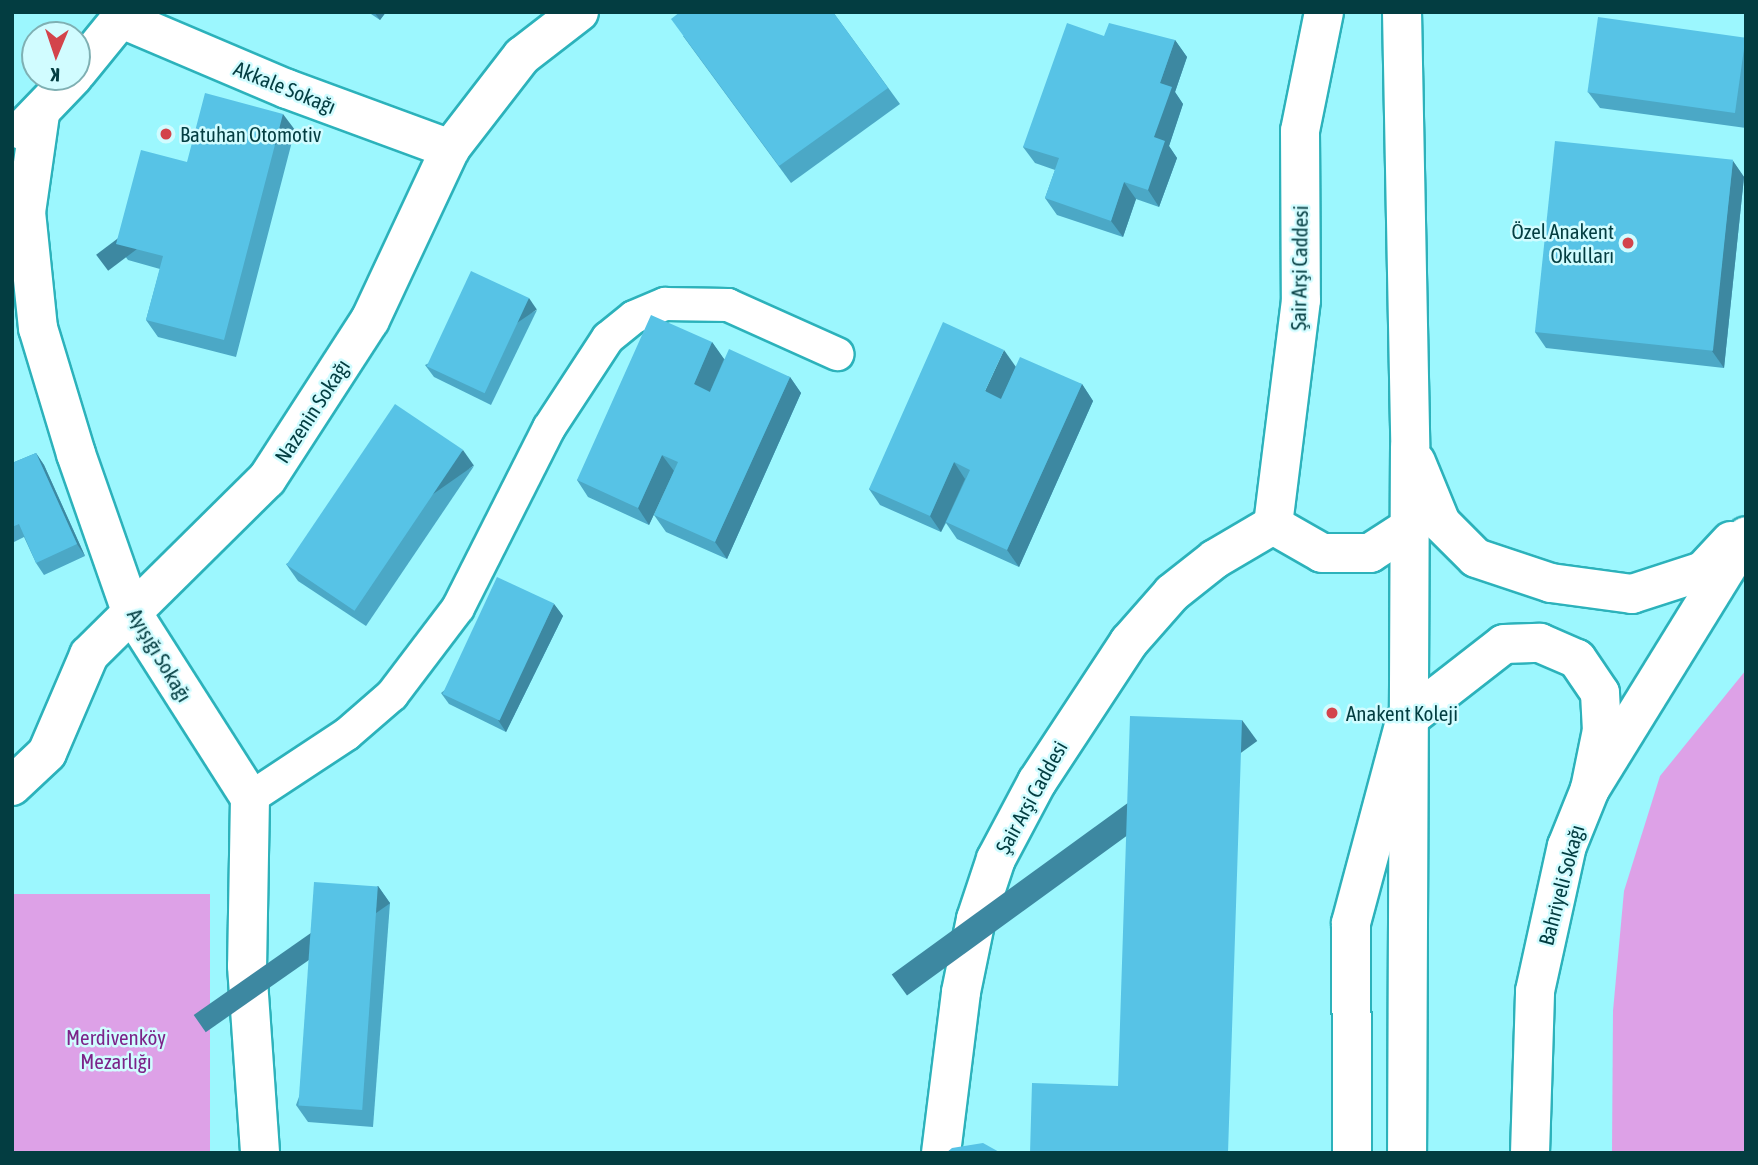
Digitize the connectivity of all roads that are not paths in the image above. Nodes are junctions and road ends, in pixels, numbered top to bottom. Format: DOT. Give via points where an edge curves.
graph roads {
  1 [pos="579,12"];
  2 [pos="1324,12"];
  3 [pos="1402,12"];
  4 [pos="124,16"];
  5 [pos="91,55"];
  6 [pos="60,91"];
  7 [pos="26,127"];
  8 [pos="450,149"];
  9 [pos="837,354"];
  10 [pos="1410,447"];
  11 [pos="1273,525"];
  12 [pos="1409,527"];
  13 [pos="1746,527"];
  14 [pos="1746,536"];
  15 [pos="131,611"];
  16 [pos="1405,721"];
  17 [pos="12,786"];
  18 [pos="1590,789"];
  19 [pos="250,798"];
  20 [pos="260,1153"];
  21 [pos="941,1153"];
  22 [pos="1352,1153"];
  23 [pos="1407,1153"];
  24 [pos="1530,1153"];
  1 -- 8 [label="street, Nazenin Sokağı" via="522,56"];
  2 -- 11 [label="street, Şair Arşi Caddesi" via="1300,131 1301,300"];
  3 -- 10 [label="street"];
  4 -- 5 [label="street, Akkale Sokağı"];
  4 -- 8 [label="street, Akkale Sokağı" via="287,89"];
  6 -- 7 [label="street"];
  7 -- 15 [label="street, Ayışığı Sokağı" via="26,212 38,328"];
  8 -- 15 [label="street, Nazenin Sokağı" via="370,320 267,479"];
  9 -- 19 [label="lane" via="728,304 665,304 634,317 607,338 549,428 458,608 392,695 347,734"];
  10 -- 12 [label="street"];
  10 -- 13 [label="street" via="1441,523 1476,558 1551,583 1632,594 1703,570"];
  11 -- 12 [label="street" via="1322,553 1370,553"];
  11 -- 21 [label="street, Şair Arşi Caddesi" via="1193,576 1129,642 1044,771 996,859 976,919 961,992"];
  12 -- 16 [label="street"];
  14 -- 18 [label="street, Bahriyeli Sokağı"];
  15 -- 17 [label="street, Nazenin Sokağı" via="89,655 47,753"];
  15 -- 19 [label="street, Ayışığı Sokağı"];
  16 -- 18 [label="street" via="1504,643 1540,643 1577,659 1600,693 1602,730"];
  16 -- 22 [label="street" via="1351,923"];
  16 -- 23 [label="street"];
  18 -- 24 [label="street, Bahriyeli Sokağı" via="1567,846 1535,991"];
  19 -- 20 [label="street" via="247,966"];
}
